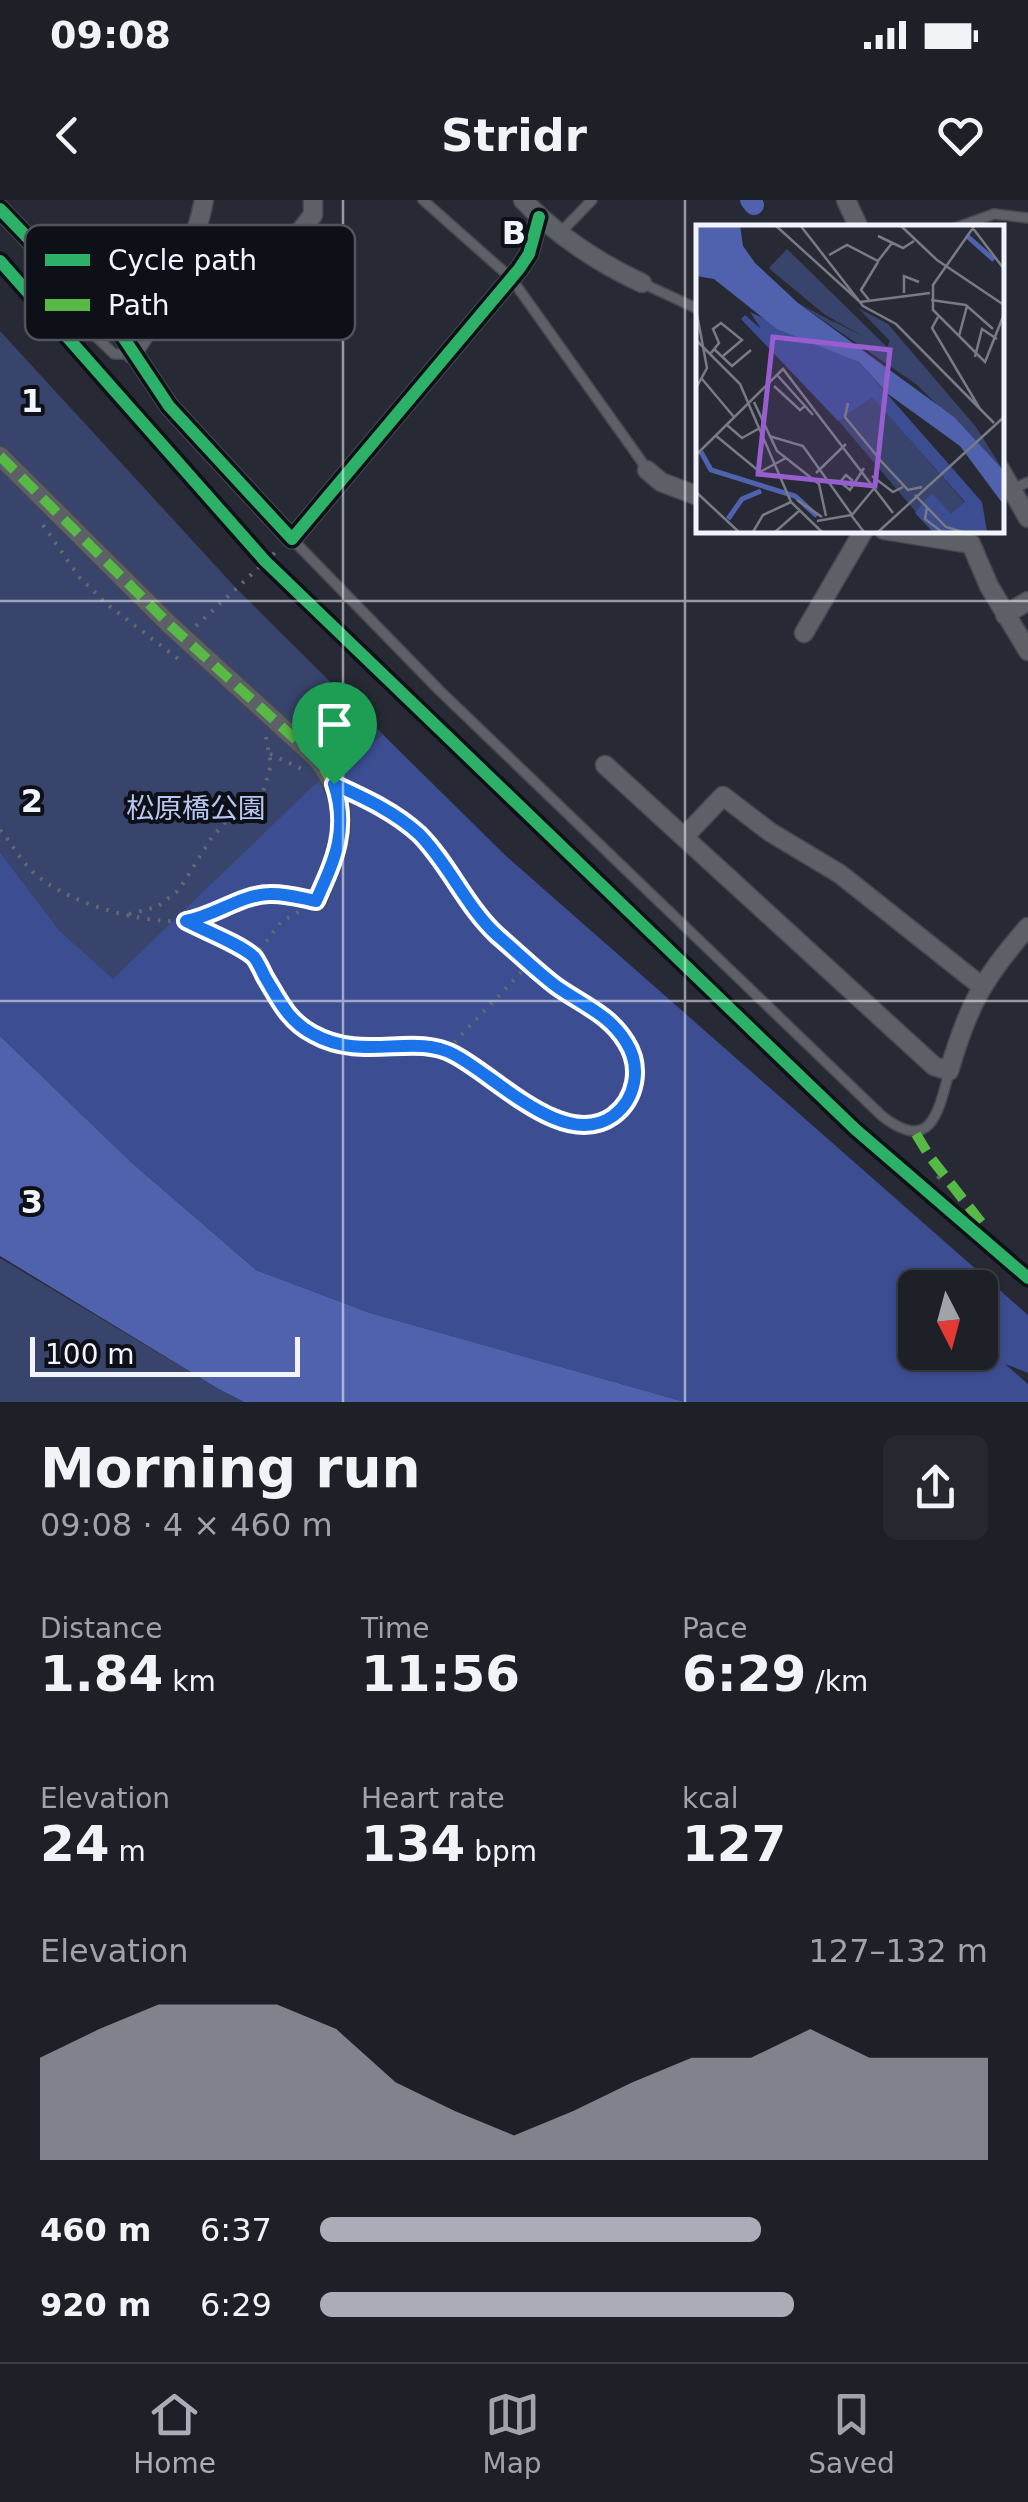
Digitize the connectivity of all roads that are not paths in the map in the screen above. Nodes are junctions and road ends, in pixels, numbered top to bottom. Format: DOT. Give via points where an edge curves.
graph roads {
  1 [pos="204,200"];
  2 [pos="313,200"];
  3 [pos="422,200"];
  4 [pos="592,200"];
  5 [pos="846,200"];
  6 [pos="530,205"];
  7 [pos="0,209"];
  8 [pos="1028,218"];
  9 [pos="199,225"];
  10 [pos="306,225"];
  11 [pos="858,225"];
  12 [pos="963,225"];
  13 [pos="560,234"];
  14 [pos="25,235"];
  15 [pos="0,265"];
  16 [pos="511,278"];
  17 [pos="25,281"];
  18 [pos="642,283"];
  19 [pos="696,308"];
  20 [pos="99,340"];
  21 [pos="125,340"];
  22 [pos="140,340"];
  23 [pos="132,354"];
  24 [pos="0,456"];
  25 [pos="647,470"];
  26 [pos="1020,486"];
  27 [pos="696,495"];
  28 [pos="1028,518"];
  29 [pos="863,532"];
  30 [pos="907,532"];
  31 [pos="966,537"];
  32 [pos="292,539"];
  33 [pos="1028,601"];
  34 [pos="1005,615"];
  35 [pos="804,632"];
  36 [pos="1028,651"];
  37 [pos="605,765"];
  38 [pos="684,837"];
  39 [pos="316,901"];
  40 [pos="1028,927"];
  41 [pos="980,985"];
  42 [pos="949,1071"];
  1 -- 9 [label="street"];
  2 -- 10 [label="street" via="314,215"];
  3 -- 16 [label="lane"];
  4 -- 13 [label="lane"];
  5 -- 11 [label="street"];
  6 -- 13 [label="street"];
  6 -- 16 [label="street" via="529,254"];
  7 -- 14 [label="street"];
  8 -- 12 [label="lane" via="994,214"];
  13 -- 18 [label="street"];
  15 -- 17 [label="lane"];
  16 -- 25 [label="lane"];
  16 -- 32 [label="street"];
  18 -- 19 [label="lane"];
  20 -- 23 [label="lane" via="114,354"];
  21 -- 23 [label="street"];
  22 -- 23 [label="street"];
  23 -- 32 [label="street" via="180,419"];
  24 -- 39 [label="street" via="317,759 343,810"];
  25 -- 27 [label="street"];
  26 -- 28 [label="street"];
  29 -- 35 [label="street"];
  30 -- 31 [label="street"];
  31 -- 34 [label="street"];
  32 -- 42 [label="lane" via="439,690 882,1116 906,1132 923,1130 938,1110"];
  33 -- 34 [label="street"];
  34 -- 36 [label="street"];
  37 -- 38 [label="street"];
  38 -- 41 [label="street" via="723,796 840,874"];
  38 -- 42 [label="street" via="934,1066"];
  40 -- 41 [label="street"];
  41 -- 42 [label="street"];
}
